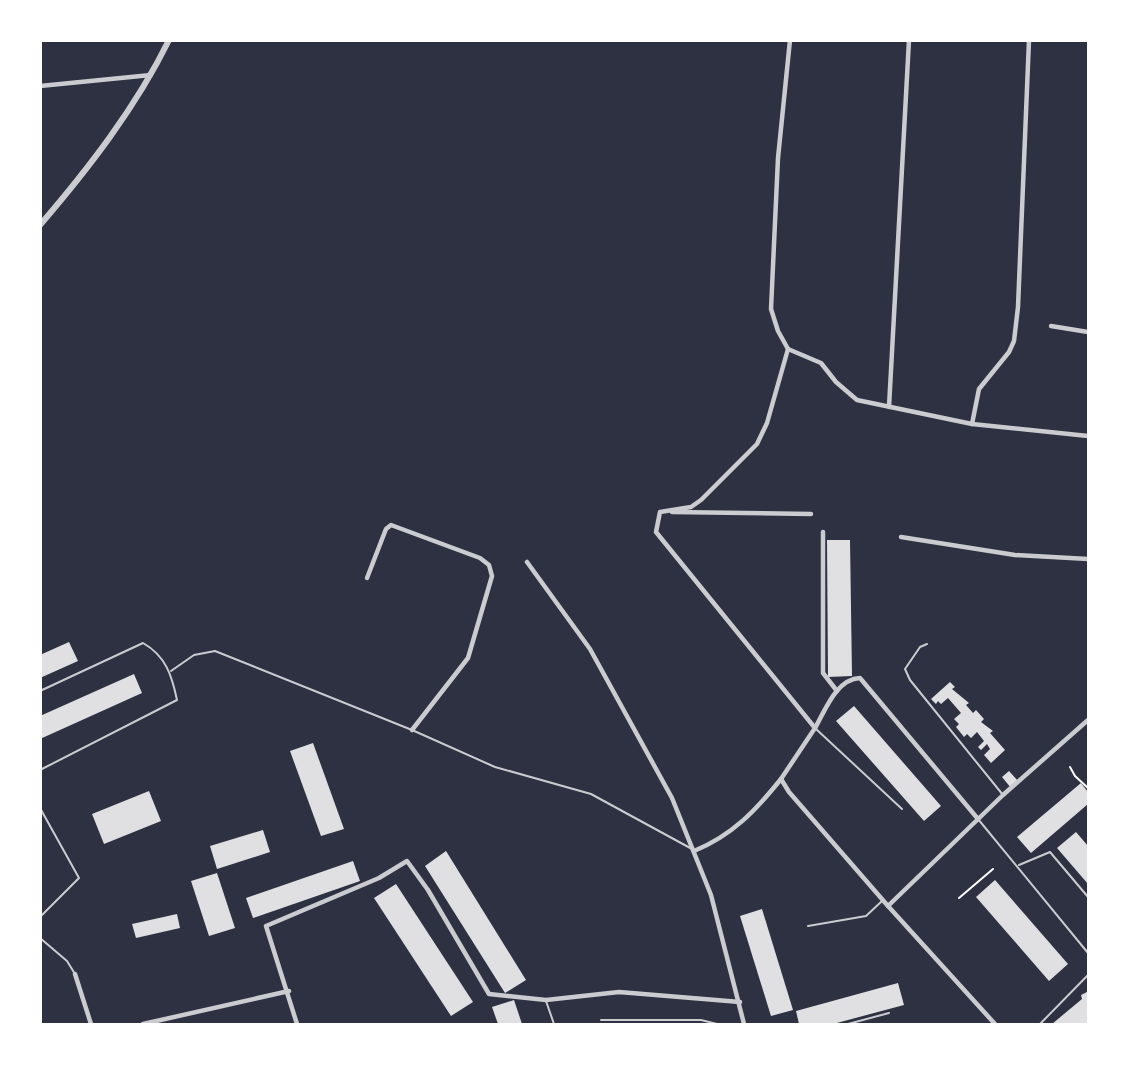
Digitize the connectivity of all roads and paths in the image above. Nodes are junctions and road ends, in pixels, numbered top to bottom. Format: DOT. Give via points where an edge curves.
graph roads {
  1 [pos="169,40"];
  2 [pos="790,40"];
  3 [pos="909,40"];
  4 [pos="1029,40"];
  5 [pos="152,75"];
  6 [pos="40,86"];
  7 [pos="40,225"];
  8 [pos="1051,326"];
  9 [pos="1089,332"];
  10 [pos="788,349"];
  11 [pos="890,407"];
  12 [pos="972,424"];
  13 [pos="1089,436"];
  14 [pos="660,512"];
  15 [pos="811,514"];
  16 [pos="823,532"];
  17 [pos="901,537"];
  18 [pos="1089,559"];
  19 [pos="527,562"];
  20 [pos="367,579"];
  21 [pos="927,644"];
  22 [pos="171,671"];
  23 [pos="40,691"];
  24 [pos="837,691"];
  25 [pos="1089,720"];
  26 [pos="815,728"];
  27 [pos="412,730"];
  28 [pos="1070,766"];
  29 [pos="40,770"];
  30 [pos="781,779"];
  31 [pos="1089,788"];
  32 [pos="1003,795"];
  33 [pos="40,808"];
  34 [pos="903,809"];
  35 [pos="978,819"];
  36 [pos="694,850"];
  37 [pos="1019,865"];
  38 [pos="993,869"];
  39 [pos="1089,897"];
  40 [pos="959,898"];
  41 [pos="882,901"];
  42 [pos="888,906"];
  43 [pos="40,917"];
  44 [pos="808,926"];
  45 [pos="40,938"];
  46 [pos="1089,952"];
  47 [pos="75,974"];
  48 [pos="1089,975"];
  49 [pos="289,991"];
  50 [pos="546,1000"];
  51 [pos="740,1002"];
  52 [pos="890,1013"];
  53 [pos="601,1020"];
  54 [pos="91,1024"];
  55 [pos="143,1024"];
  56 [pos="297,1024"];
  57 [pos="554,1024"];
  58 [pos="717,1024"];
  59 [pos="744,1024"];
  60 [pos="848,1024"];
  61 [pos="995,1024"];
  62 [pos="1040,1024"];
  1 -- 5 [label="street"];
  2 -- 10 [label="street" via="778,158 771,309"];
  3 -- 11 [label="street"];
  4 -- 12 [label="street" via="1014,341 1010,352 979,389"];
  5 -- 6 [label="street"];
  5 -- 7 [label="street" via="77,182"];
  8 -- 9 [label="street"];
  10 -- 11 [label="street" via="821,363 857,400"];
  10 -- 14 [label="street" via="757,444 701,500 691,507"];
  11 -- 12 [label="street"];
  12 -- 13 [label="street"];
  14 -- 15 [label="street"];
  14 -- 26 [label="street" via="656,532"];
  16 -- 24 [label="street" via="823,673"];
  17 -- 18 [label="street" via="1015,555"];
  19 -- 36 [label="street" via="590,649 658,772"];
  20 -- 27 [label="street" via="391,525 480,558 489,565 492,576 468,658"];
  21 -- 32 [label="lane" via="920,647 905,669 910,680"];
  22 -- 23 [label="lane" via="154,649 143,643"];
  22 -- 27 [label="lane" via="194,655 215,651"];
  22 -- 29 [label="lane" via="177,700"];
  24 -- 26 [label="street"];
  24 -- 35 [label="street" via="849,680 860,678"];
  25 -- 32 [label="street"];
  26 -- 30 [label="street"];
  26 -- 34 [label="lane"];
  27 -- 36 [label="lane" via="495,767 591,794"];
  28 -- 31 [label="path"];
  30 -- 36 [label="street" via="742,824"];
  30 -- 41 [label="street"];
  32 -- 35 [label="street"];
  33 -- 43 [label="lane" via="79,878"];
  35 -- 37 [label="lane"];
  35 -- 42 [label="street"];
  36 -- 51 [label="street" via="711,895"];
  37 -- 39 [label="lane" via="1050,852"];
  37 -- 46 [label="lane"];
  38 -- 40 [label="path"];
  41 -- 42 [label="street"];
  41 -- 44 [label="lane" via="866,916"];
  42 -- 61 [label="street"];
  45 -- 47 [label="lane" via="67,961"];
  47 -- 54 [label="street"];
  48 -- 62 [label="lane"];
  49 -- 50 [label="street" via="266,926 379,879 407,861 489,994"];
  49 -- 55 [label="street"];
  49 -- 56 [label="street"];
  50 -- 51 [label="street" via="619,992"];
  50 -- 57 [label="lane"];
  51 -- 59 [label="street"];
  52 -- 60 [label="lane"];
  53 -- 58 [label="lane" via="701,1020"];
}
